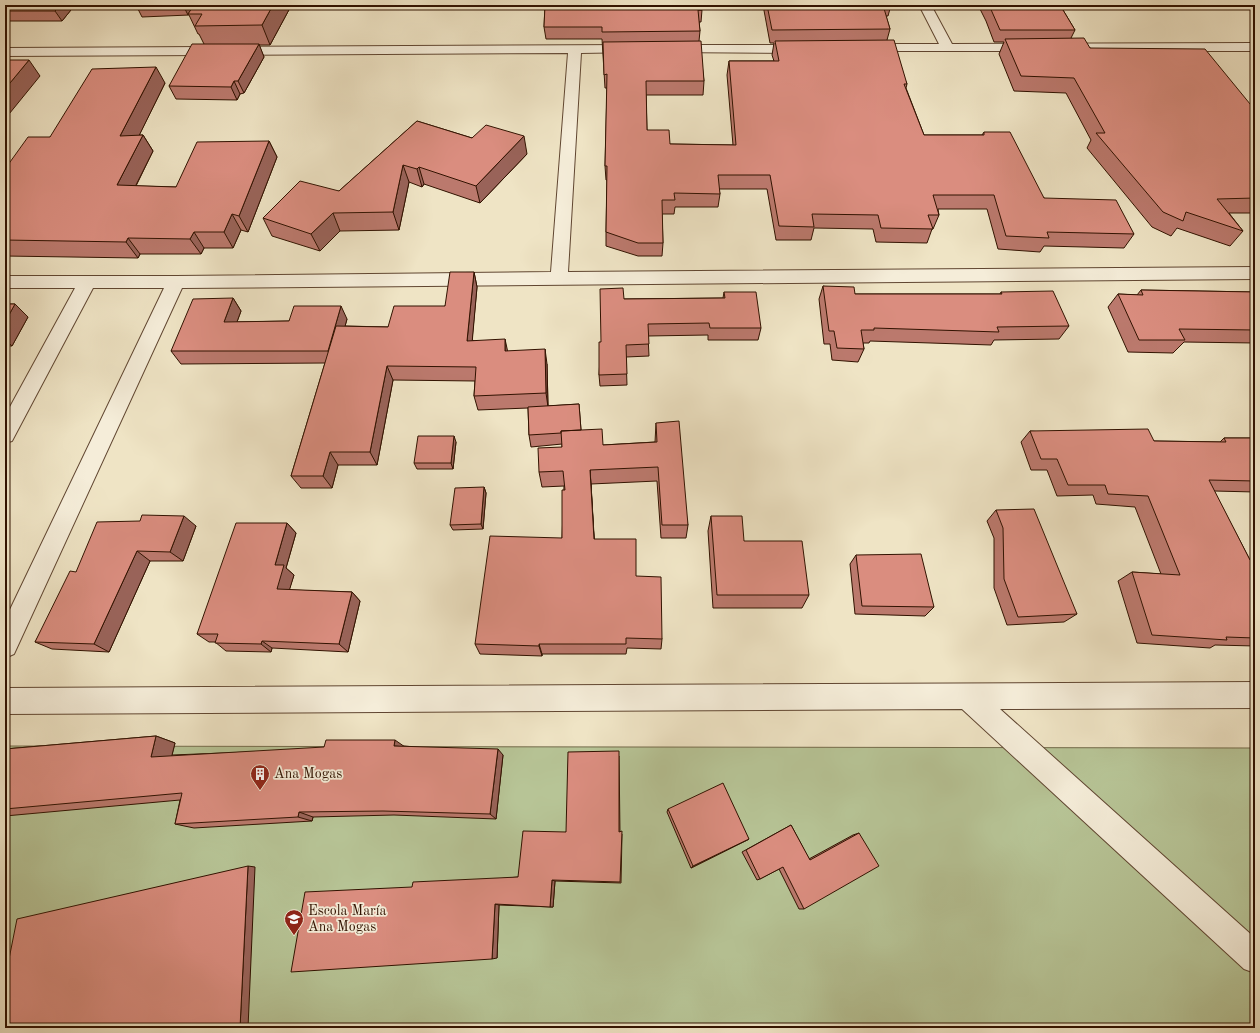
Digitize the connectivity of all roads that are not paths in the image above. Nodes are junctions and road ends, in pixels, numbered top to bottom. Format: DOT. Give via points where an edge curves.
graph roads {
  1 [pos="925,5"];
  2 [pos="1255,47"];
  3 [pos="853,48"];
  4 [pos="948,48"];
  5 [pos="646,49"];
  6 [pos="662,49"];
  7 [pos="821,49"];
  8 [pos="575,50"];
  9 [pos="5,52"];
  10 [pos="1255,273"];
  11 [pos="559,278"];
  12 [pos="5,282"];
  13 [pos="87,282"];
  14 [pos="176,282"];
  15 [pos="5,435"];
  16 [pos="5,646"];
  17 [pos="1255,695"];
  18 [pos="968,697"];
  19 [pos="5,701"];
  20 [pos="1255,958"];
  1 -- 4 [label="street"];
  2 -- 4 [label="street"];
  3 -- 4 [label="street"];
  5 -- 8 [label="street"];
  6 -- 7 [label="street"];
  8 -- 9 [label="street"];
  8 -- 11 [label="street"];
  10 -- 11 [label="street"];
  11 -- 14 [label="street"];
  12 -- 13 [label="street"];
  13 -- 14 [label="street"];
  13 -- 15 [label="street"];
  14 -- 16 [label="street"];
  17 -- 18 [label="street"];
  18 -- 19 [label="street"];
  18 -- 20 [label="street"];
}
